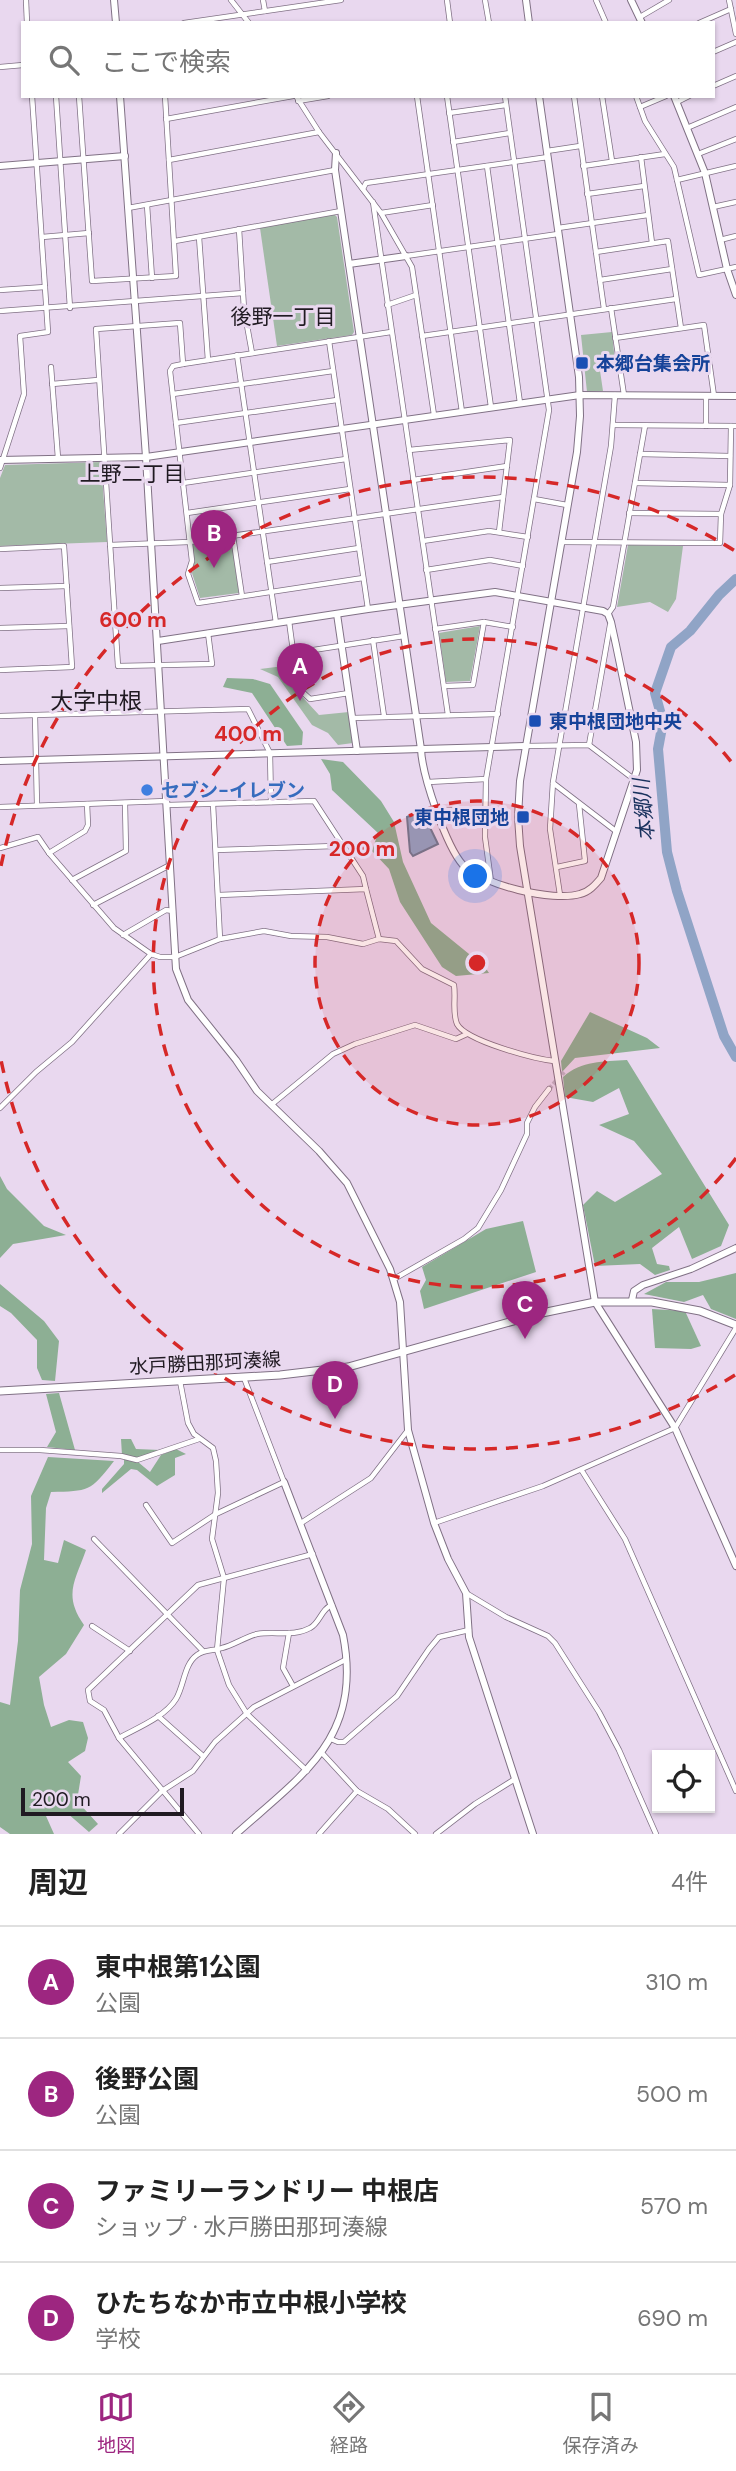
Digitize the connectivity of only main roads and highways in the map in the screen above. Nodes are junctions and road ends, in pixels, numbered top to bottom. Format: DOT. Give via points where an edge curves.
graph roads {
  1 [pos="736,1326"];
  2 [pos="0,1391"];
  1 -- 2 [label="main road, 水戸勝田那珂湊線" via="700,1311 652,1302 595,1302 310,1373"];
}
